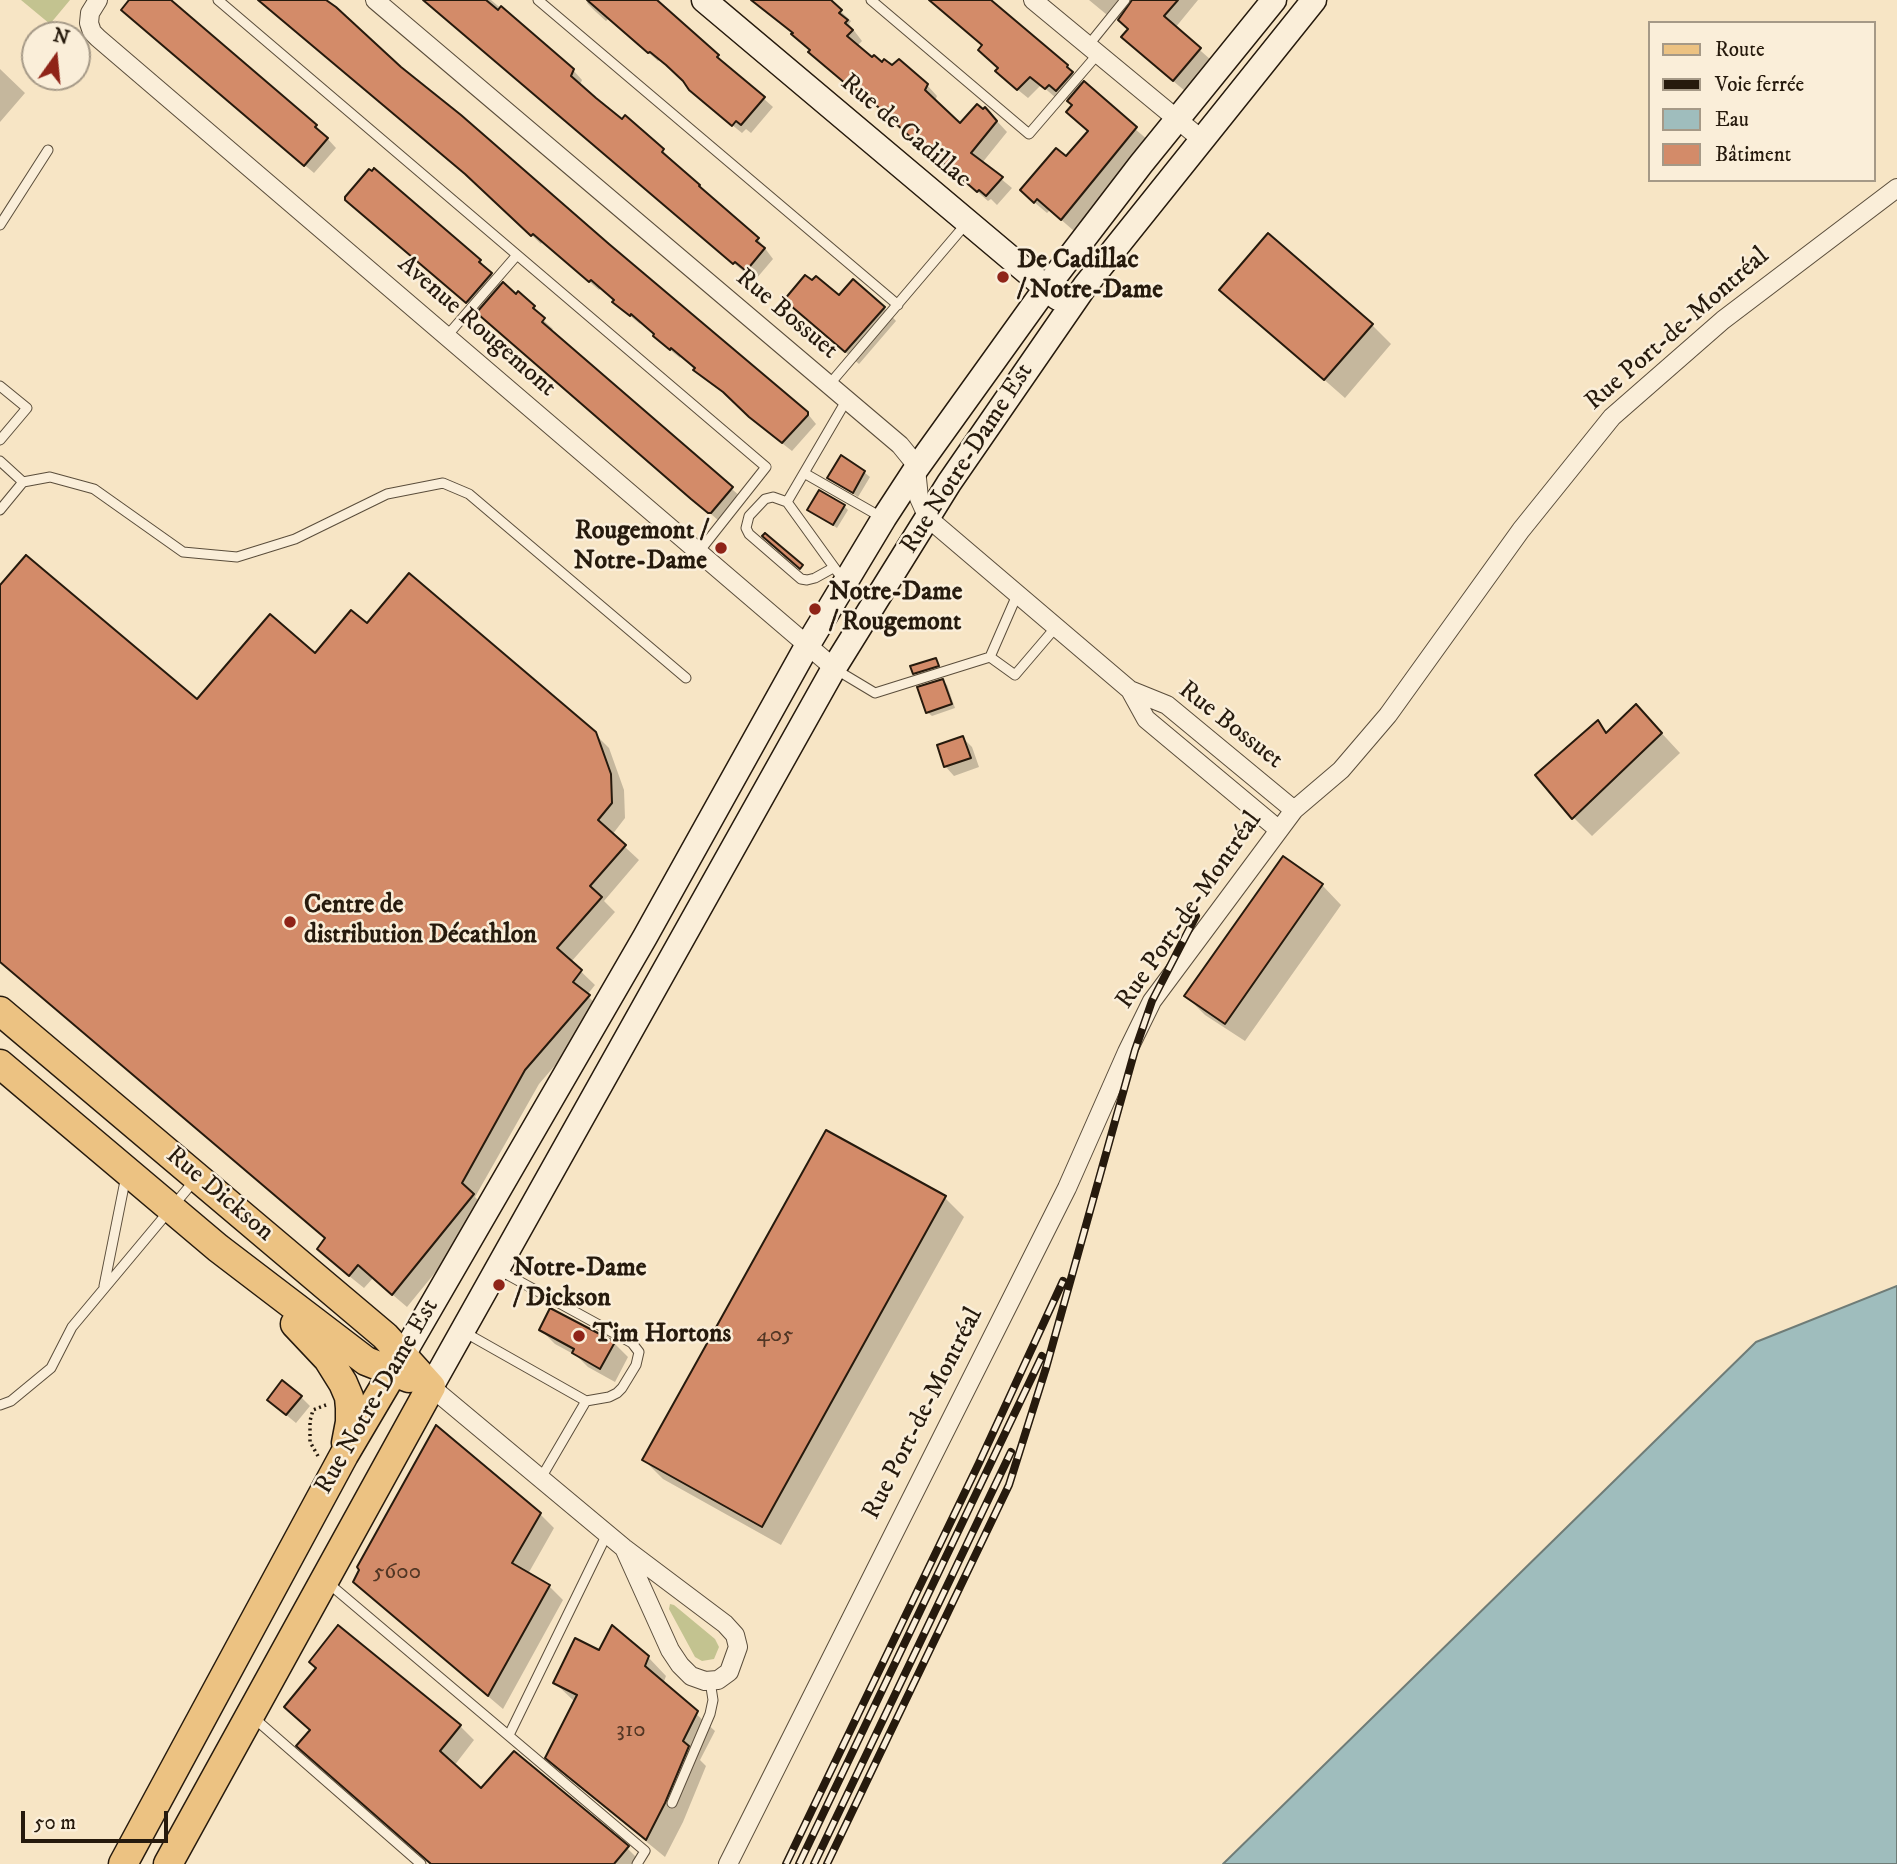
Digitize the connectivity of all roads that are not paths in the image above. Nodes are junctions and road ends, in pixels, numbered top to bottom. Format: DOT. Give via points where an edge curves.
graph roads {
  1 [pos="98,0"];
  2 [pos="218,0"];
  3 [pos="375,0"];
  4 [pos="538,0"];
  5 [pos="704,0"];
  6 [pos="871,0"];
  7 [pos="1033,0"];
  8 [pos="1125,0"];
  9 [pos="1274,0"];
  10 [pos="1314,0"];
  11 [pos="1092,51"];
  12 [pos="1177,120"];
  13 [pos="1201,139"];
  14 [pos="48,150"];
  15 [pos="1897,188"];
  16 [pos="967,223"];
  17 [pos="0,225"];
  18 [pos="517,255"];
  19 [pos="1046,288"];
  20 [pos="898,305"];
  21 [pos="1070,307"];
  22 [pos="446,337"];
  23 [pos="0,386"];
  24 [pos="828,386"];
  25 [pos="846,401"];
  26 [pos="0,440"];
  27 [pos="0,461"];
  28 [pos="916,469"];
  29 [pos="804,473"];
  30 [pos="23,482"];
  31 [pos="787,502"];
  32 [pos="0,510"];
  33 [pos="884,518"];
  34 [pos="928,518"];
  35 [pos="698,552"];
  36 [pos="839,575"];
  37 [pos="1017,595"];
  38 [pos="1056,627"];
  39 [pos="807,646"];
  40 [pos="990,657"];
  41 [pos="834,668"];
  42 [pos="687,678"];
  43 [pos="1130,690"];
  44 [pos="1294,810"];
  45 [pos="1279,830"];
  46 [pos="645,937"];
  47 [pos="673,953"];
  48 [pos="0,1011"];
  49 [pos="41,1046"];
  50 [pos="8,1071"];
  51 [pos="127,1171"];
  52 [pos="198,1177"];
  53 [pos="171,1209"];
  54 [pos="218,1248"];
  55 [pos="496,1269"];
  56 [pos="103,1289"];
  57 [pos="462,1331"];
  58 [pos="398,1363"];
  59 [pos="431,1387"];
  60 [pos="586,1401"];
  61 [pos="0,1405"];
  62 [pos="333,1457"];
  63 [pos="541,1478"];
  64 [pos="607,1534"];
  65 [pos="624,1548"];
  66 [pos="324,1580"];
  67 [pos="710,1681"];
  68 [pos="250,1715"];
  69 [pos="509,1735"];
  70 [pos="672,1803"];
  71 [pos="123,1864"];
  72 [pos="168,1864"];
  73 [pos="421,1864"];
  74 [pos="637,1864"];
  75 [pos="728,1864"];
  1 -- 22 [label="street, Avenue Rougemont" via="89,23 98,38"];
  2 -- 18 [label="lane"];
  3 -- 24 [label="street, Rue Bossuet"];
  4 -- 20 [label="lane"];
  5 -- 16 [label="main road, Rue de Cadillac"];
  6 -- 11 [label="lane" via="1029,134"];
  7 -- 11 [label="street"];
  8 -- 11 [label="lane"];
  9 -- 12 [label="main road, Rue Notre-Dame Est"];
  10 -- 13 [label="main road, Rue Notre-Dame Est"];
  11 -- 12 [label="street"];
  12 -- 13 [label="street"];
  12 -- 19 [label="main road, Rue Notre-Dame Est"];
  13 -- 21 [label="main road, Rue Notre-Dame Est"];
  14 -- 17 [label="lane"];
  15 -- 44 [label="street, Rue Port-de-Montréal" via="1723,320 1612,417 1521,530 1388,715 1341,770"];
  16 -- 19 [label="main road, Rue de Cadillac"];
  16 -- 20 [label="lane"];
  18 -- 22 [label="lane"];
  18 -- 35 [label="lane" via="766,467"];
  19 -- 21 [label="main road, Rue de Cadillac"];
  19 -- 28 [label="main road, Rue Notre-Dame Est"];
  20 -- 24 [label="lane"];
  21 -- 34 [label="main road, Rue Notre-Dame Est"];
  22 -- 35 [label="street, Avenue Rougemont"];
  23 -- 26 [label="lane" via="27,408"];
  24 -- 25 [label="street, Rue Bossuet"];
  25 -- 28 [label="street, Rue Bossuet" via="900,445"];
  25 -- 29 [label="lane"];
  27 -- 30 [label="lane"];
  28 -- 33 [label="main road, Rue Notre-Dame Est"];
  28 -- 34 [label="street, Rue Bossuet" via="919,498"];
  29 -- 31 [label="lane"];
  29 -- 33 [label="lane"];
  30 -- 32 [label="lane"];
  30 -- 42 [label="lane" via="50,477 94,489 183,552 237,558 295,540 387,494 443,483 469,494"];
  31 -- 36 [label="lane"];
  31 -- 36 [label="lane" via="765,499 749,516 749,534 801,579"];
  33 -- 36 [label="main road, Rue Notre-Dame Est"];
  34 -- 37 [label="street, Rue Bossuet"];
  34 -- 41 [label="main road, Rue Notre-Dame Est"];
  35 -- 39 [label="street, Avenue Rougemont"];
  36 -- 39 [label="main road, Rue Notre-Dame Est"];
  37 -- 38 [label="street, Rue Bossuet"];
  37 -- 40 [label="lane"];
  38 -- 40 [label="lane" via="1015,675"];
  38 -- 43 [label="street, Rue Bossuet"];
  39 -- 41 [label="street, Avenue Rougemont"];
  39 -- 46 [label="main road, Rue Notre-Dame Est"];
  40 -- 41 [label="lane" via="875,693"];
  41 -- 47 [label="main road, Rue Notre-Dame Est"];
  43 -- 44 [label="street, Rue Bossuet" via="1167,705"];
  43 -- 45 [label="street, Rue Bossuet" via="1146,719"];
  44 -- 45 [label="street, Rue Port-de-Montréal"];
  45 -- 75 [label="street, Rue Port-de-Montréal" via="1152,1001 1067,1188"];
  46 -- 47 [label="main road"];
  46 -- 58 [label="main road, Rue Notre-Dame Est"];
  47 -- 55 [label="main road, Rue Notre-Dame Est"];
  48 -- 49 [label="main road, Rue Dickson"];
  49 -- 50 [label="main road"];
  49 -- 52 [label="main road, Rue Dickson"];
  50 -- 51 [label="main road, Rue Dickson"];
  51 -- 53 [label="main road, Rue Dickson"];
  51 -- 56 [label="lane"];
  52 -- 53 [label="lane"];
  52 -- 58 [label="main road, Rue Dickson" via="385,1336"];
  53 -- 54 [label="main road, Rue Dickson"];
  53 -- 56 [label="lane"];
  54 -- 58 [label="main road, Rue Dickson" via="366,1361"];
  54 -- 62 [label="main road" via="313,1341 335,1370 349,1397 350,1422"];
  55 -- 57 [label="main road, Rue Notre-Dame Est"];
  55 -- 60 [label="lane" via="636,1346 639,1358 622,1388 609,1397"];
  56 -- 61 [label="lane" via="72,1327 51,1368"];
  57 -- 59 [label="main road, Rue Notre-Dame Est"];
  57 -- 60 [label="lane"];
  58 -- 59 [label="main road, Rue Dickson"];
  58 -- 62 [label="main road, Rue Notre-Dame Est"];
  59 -- 63 [label="street, Rue Dickson"];
  59 -- 66 [label="main road, Rue Notre-Dame Est"];
  60 -- 63 [label="lane"];
  62 -- 71 [label="main road, Rue Notre-Dame Est"];
  63 -- 64 [label="street, Rue Dickson"];
  64 -- 65 [label="street, Rue Dickson"];
  64 -- 69 [label="lane"];
  65 -- 67 [label="street, Rue Dickson" via="670,1650 691,1676"];
  65 -- 67 [label="street, Rue Dickson" via="735,1635 738,1647 729,1672"];
  66 -- 68 [label="main road, Rue Notre-Dame Est"];
  66 -- 69 [label="lane"];
  67 -- 70 [label="lane" via="710,1714"];
  68 -- 72 [label="main road, Rue Notre-Dame Est"];
  68 -- 73 [label="lane"];
  69 -- 74 [label="lane" via="645,1851"];
}
